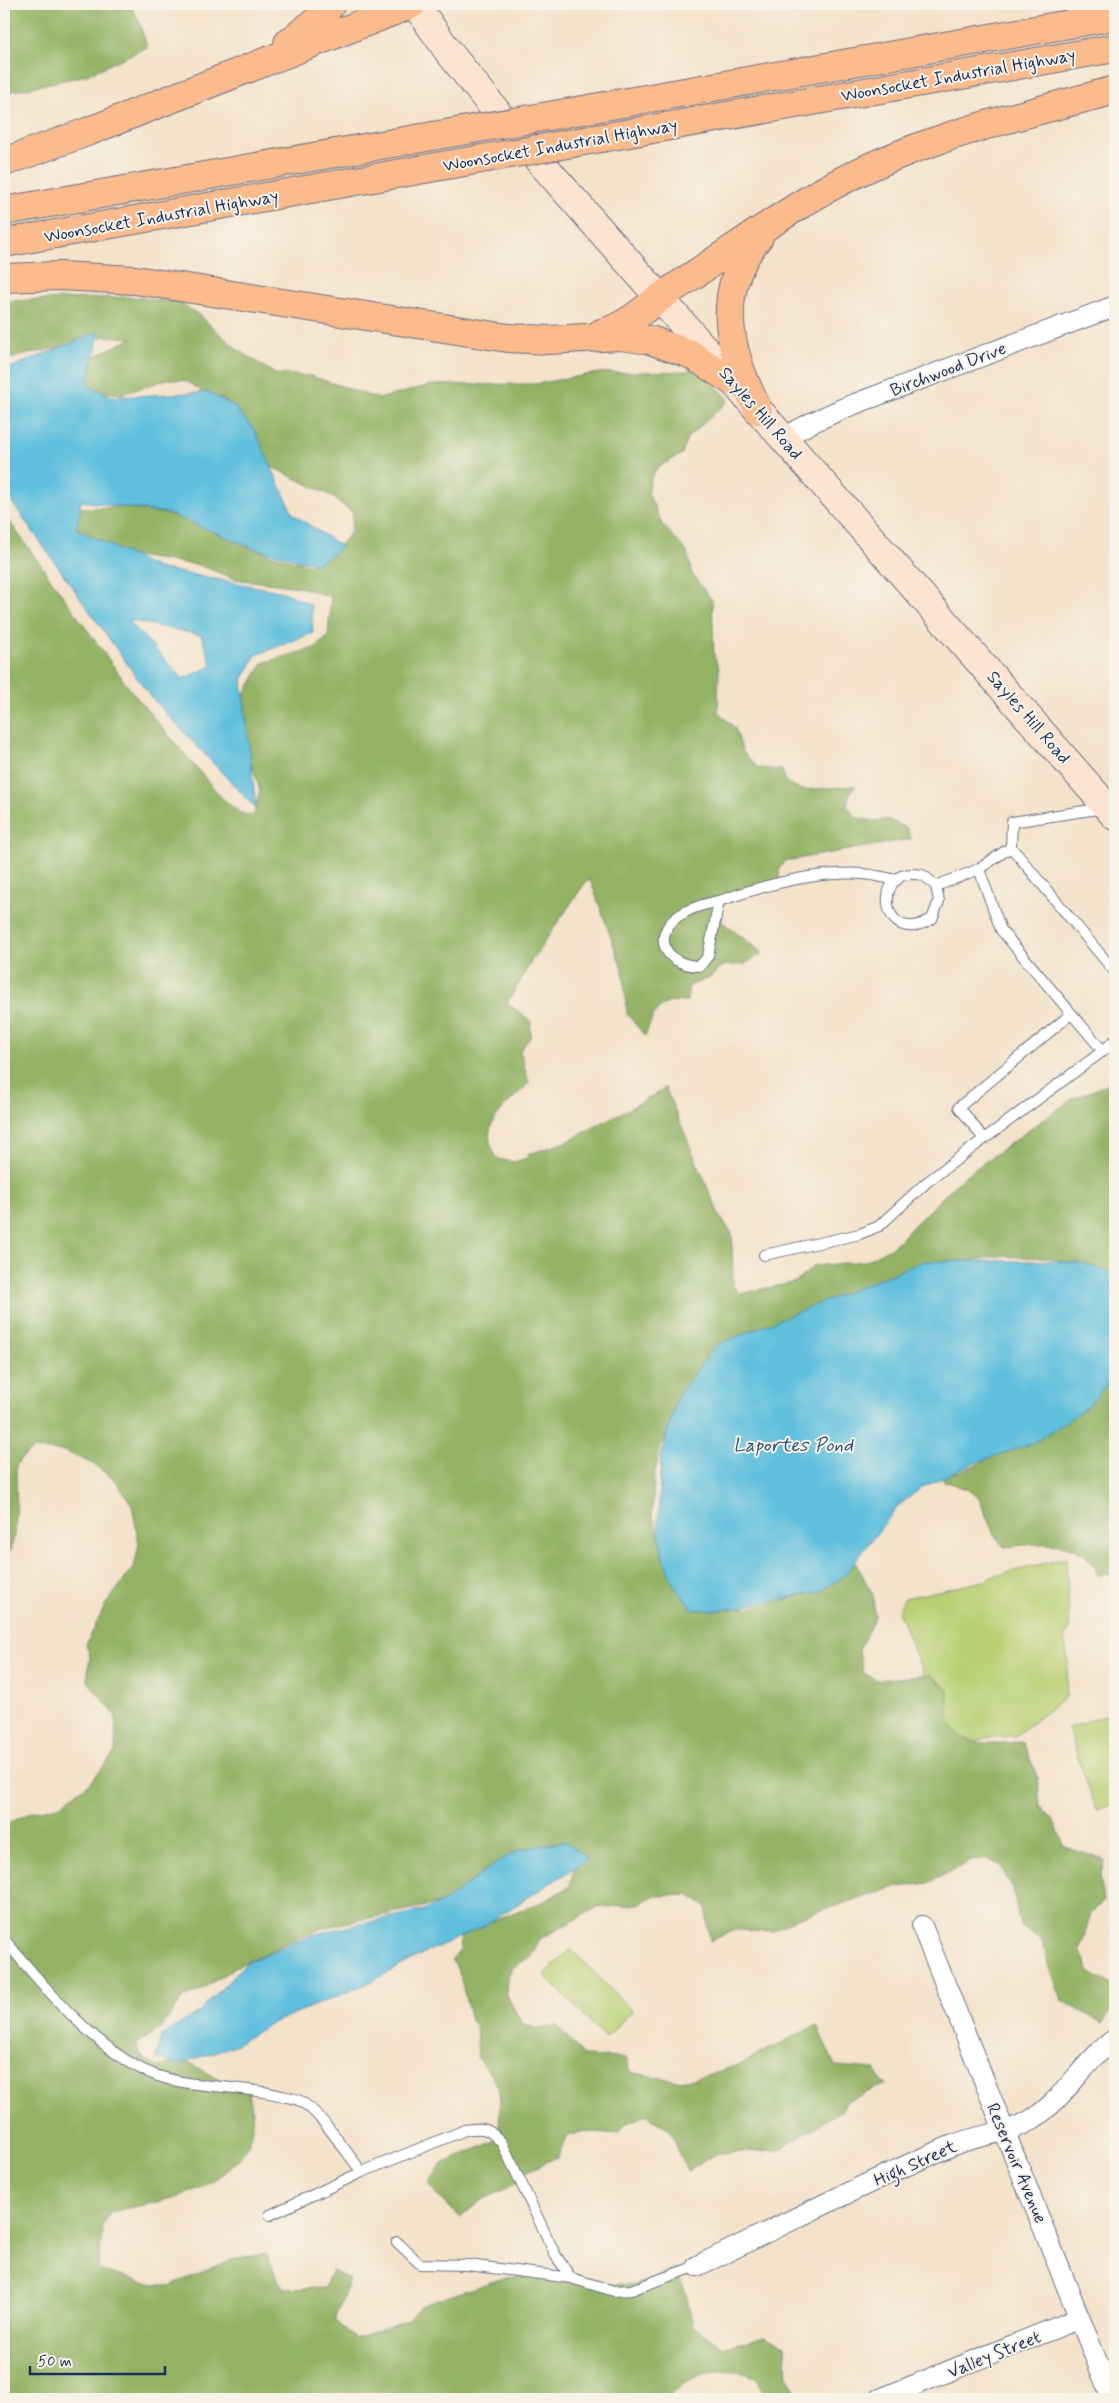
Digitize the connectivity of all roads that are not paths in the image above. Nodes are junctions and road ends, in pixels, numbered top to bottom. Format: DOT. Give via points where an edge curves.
graph roads {
  1 [pos="331,4"];
  2 [pos="414,4"];
  3 [pos="1115,16"];
  4 [pos="1115,48"];
  5 [pos="210,83"];
  6 [pos="1115,90"];
  7 [pos="4,162"];
  8 [pos="4,211"];
  9 [pos="780,218"];
  10 [pos="4,243"];
  11 [pos="4,278"];
  12 [pos="660,298"];
  13 [pos="1114,309"];
  14 [pos="573,339"];
  15 [pos="735,383"];
  16 [pos="758,410"];
  17 [pos="783,438"];
  18 [pos="1112,811"];
  19 [pos="1011,847"];
  20 [pos="979,869"];
  21 [pos="897,880"];
  22 [pos="936,886"];
  23 [pos="720,901"];
  24 [pos="1115,972"];
  25 [pos="1071,1014"];
  26 [pos="1115,1040"];
  27 [pos="1102,1051"];
  28 [pos="984,1139"];
  29 [pos="764,1255"];
  30 [pos="922,1926"];
  31 [pos="4,1939"];
  32 [pos="1115,2039"];
  33 [pos="1004,2131"];
  34 [pos="362,2172"];
  35 [pos="270,2215"];
  36 [pos="396,2242"];
  37 [pos="697,2266"];
  38 [pos="571,2278"];
  39 [pos="1080,2318"];
  40 [pos="911,2394"];
  41 [pos="880,2399"];
  42 [pos="1112,2399"];
  1 -- 5 [label="highway" via="320,18 290,42"];
  2 -- 5 [label="highway"];
  2 -- 12 [label="main road, Sayles Hill Road" via="500,116"];
  3 -- 8 [label="highway, Woonsocket Industrial Highway, bridge"];
  4 -- 10 [label="highway, Woonsocket Industrial Highway, bridge"];
  5 -- 7 [label="highway"];
  6 -- 9 [label="highway" via="913,149 845,180"];
  9 -- 12 [label="highway"];
  9 -- 16 [label="highway" via="747,252 736,274 730,298 729,322 734,348"];
  11 -- 14 [label="highway" via="59,276 135,280 500,337"];
  12 -- 14 [label="highway" via="621,326"];
  12 -- 15 [label="main road, Sayles Hill Road"];
  13 -- 17 [label="street, Birchwood Drive" via="844,408"];
  14 -- 15 [label="highway" via="627,336 663,343 690,354"];
  15 -- 16 [label="main road, Sayles Hill Road"];
  16 -- 17 [label="main road, Sayles Hill Road"];
  17 -- 18 [label="main road, Sayles Hill Road"];
  18 -- 19 [label="lane" via="1012,822"];
  19 -- 20 [label="lane"];
  19 -- 24 [label="lane"];
  20 -- 22 [label="lane"];
  20 -- 25 [label="lane" via="1001,930"];
  21 -- 22 [label="lane" via="905,874 923,874"];
  21 -- 22 [label="lane" via="890,885 886,899 890,914 899,923 913,927 932,919 939,901"];
  21 -- 23 [label="lane" via="863,874 782,881"];
  23 -- 23 [label="lane" via="702,905 670,921 664,931 664,943 676,961 700,966 708,956"];
  25 -- 27 [label="lane"];
  25 -- 28 [label="lane" via="959,1107"];
  26 -- 27 [label="lane"];
  27 -- 28 [label="lane"];
  28 -- 29 [label="lane" via="927,1182 879,1226 860,1234"];
  30 -- 33 [label="street, Reservoir Avenue"];
  31 -- 34 [label="lane" via="37,1979 113,2054 158,2076 269,2092 301,2101 327,2125"];
  32 -- 33 [label="street, High Street" via="1050,2106 1022,2126"];
  33 -- 37 [label="street, High Street" via="987,2133 954,2145 792,2218"];
  33 -- 39 [label="street, Reservoir Avenue"];
  34 -- 35 [label="lane"];
  34 -- 38 [label="lane" via="465,2130 490,2130 502,2143 556,2256"];
  36 -- 38 [label="lane" via="420,2264 468,2265"];
  37 -- 38 [label="lane" via="632,2290 614,2291"];
  39 -- 40 [label="street, Valley Street"];
  39 -- 42 [label="street, Reservoir Avenue"];
  40 -- 41 [label="street, Valley Street"];
}
